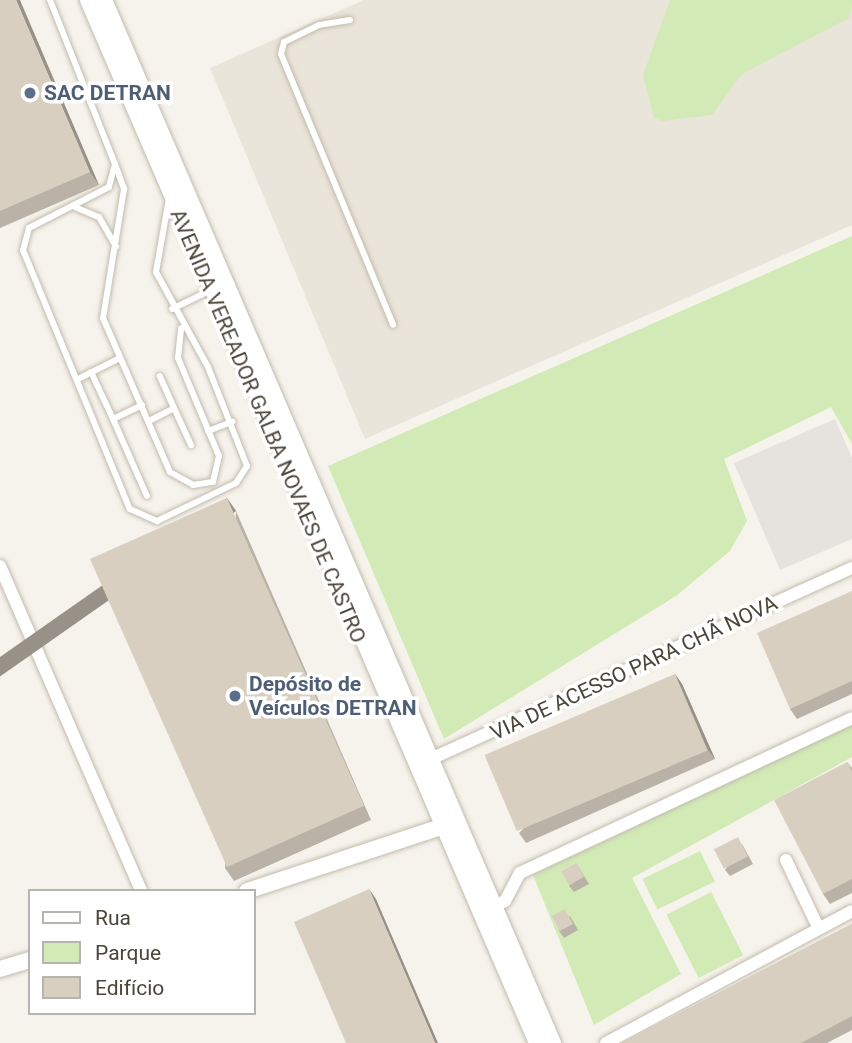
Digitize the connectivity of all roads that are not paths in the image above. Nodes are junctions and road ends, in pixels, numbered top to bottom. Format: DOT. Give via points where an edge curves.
graph roads {
  1 [pos="50,0"];
  2 [pos="88,0"];
  3 [pos="104,0"];
  4 [pos="350,20"];
  5 [pos="116,164"];
  6 [pos="170,197"];
  7 [pos="74,207"];
  8 [pos="116,246"];
  9 [pos="217,287"];
  10 [pos="172,309"];
  11 [pos="393,325"];
  12 [pos="181,328"];
  13 [pos="120,358"];
  14 [pos="91,372"];
  15 [pos="160,376"];
  16 [pos="78,379"];
  17 [pos="142,405"];
  18 [pos="174,408"];
  19 [pos="113,419"];
  20 [pos="149,421"];
  21 [pos="232,422"];
  22 [pos="208,431"];
  23 [pos="191,445"];
  24 [pos="147,496"];
  25 [pos="0,566"];
  26 [pos="852,568"];
  27 [pos="852,718"];
  28 [pos="430,759"];
  29 [pos="414,766"];
  30 [pos="449,824"];
  31 [pos="786,860"];
  32 [pos="140,889"];
  33 [pos="253,889"];
  34 [pos="492,907"];
  35 [pos="852,911"];
  36 [pos="819,929"];
  37 [pos="28,961"];
  38 [pos="0,970"];
  39 [pos="537,1043"];
  40 [pos="553,1043"];
  41 [pos="606,1043"];
  1 -- 5 [label="lane"];
  2 -- 6 [label="street, AVENIDA VEREADOR GALBA NOVAES DE CASTRO"];
  3 -- 9 [label="street, AVENIDA VEREADOR GALBA NOVAES DE CASTRO"];
  4 -- 11 [label="lane" via="319,25 284,42 281,54"];
  5 -- 7 [label="lane" via="109,187"];
  5 -- 8 [label="lane" via="124,189"];
  6 -- 9 [label="street, AVENIDA VEREADOR GALBA NOVAES DE CASTRO"];
  6 -- 10 [label="lane" via="156,272"];
  7 -- 8 [label="lane" via="99,218"];
  7 -- 16 [label="lane" via="29,228 23,250"];
  8 -- 13 [label="lane" via="103,318"];
  9 -- 10 [label="lane"];
  9 -- 28 [label="street, AVENIDA VEREADOR GALBA NOVAES DE CASTRO"];
  9 -- 29 [label="street, AVENIDA VEREADOR GALBA NOVAES DE CASTRO"];
  10 -- 12 [label="lane"];
  12 -- 21 [label="lane"];
  12 -- 22 [label="lane" via="178,358"];
  13 -- 14 [label="lane"];
  13 -- 17 [label="lane"];
  14 -- 16 [label="lane"];
  14 -- 19 [label="lane"];
  15 -- 18 [label="lane"];
  16 -- 21 [label="lane" via="130,509 142,519 157,521 244,474"];
  17 -- 19 [label="lane"];
  17 -- 20 [label="lane"];
  18 -- 20 [label="lane"];
  18 -- 23 [label="lane"];
  19 -- 24 [label="lane"];
  20 -- 22 [label="lane" via="170,472 192,485 213,482 219,471"];
  21 -- 22 [label="lane"];
  25 -- 32 [label="street"];
  26 -- 28 [label="street, VIA DE ACESSO PARA CHÃ NOVA"];
  27 -- 34 [label="street" via="520,873 505,901"];
  28 -- 29 [label="street, VIA DE ACESSO PARA CHÃ NOVA"];
  28 -- 30 [label="street, AVENIDA VEREADOR GALBA NOVAES DE CASTRO"];
  29 -- 30 [label="street, AVENIDA VEREADOR GALBA NOVAES DE CASTRO"];
  30 -- 33 [label="street"];
  30 -- 34 [label="street, AVENIDA VEREADOR GALBA NOVAES DE CASTRO"];
  30 -- 39 [label="street, AVENIDA VEREADOR GALBA NOVAES DE CASTRO"];
  31 -- 36 [label="street"];
  34 -- 40 [label="street, AVENIDA VEREADOR GALBA NOVAES DE CASTRO"];
  35 -- 36 [label="street"];
  36 -- 41 [label="street"];
  37 -- 38 [label="street"];
}
